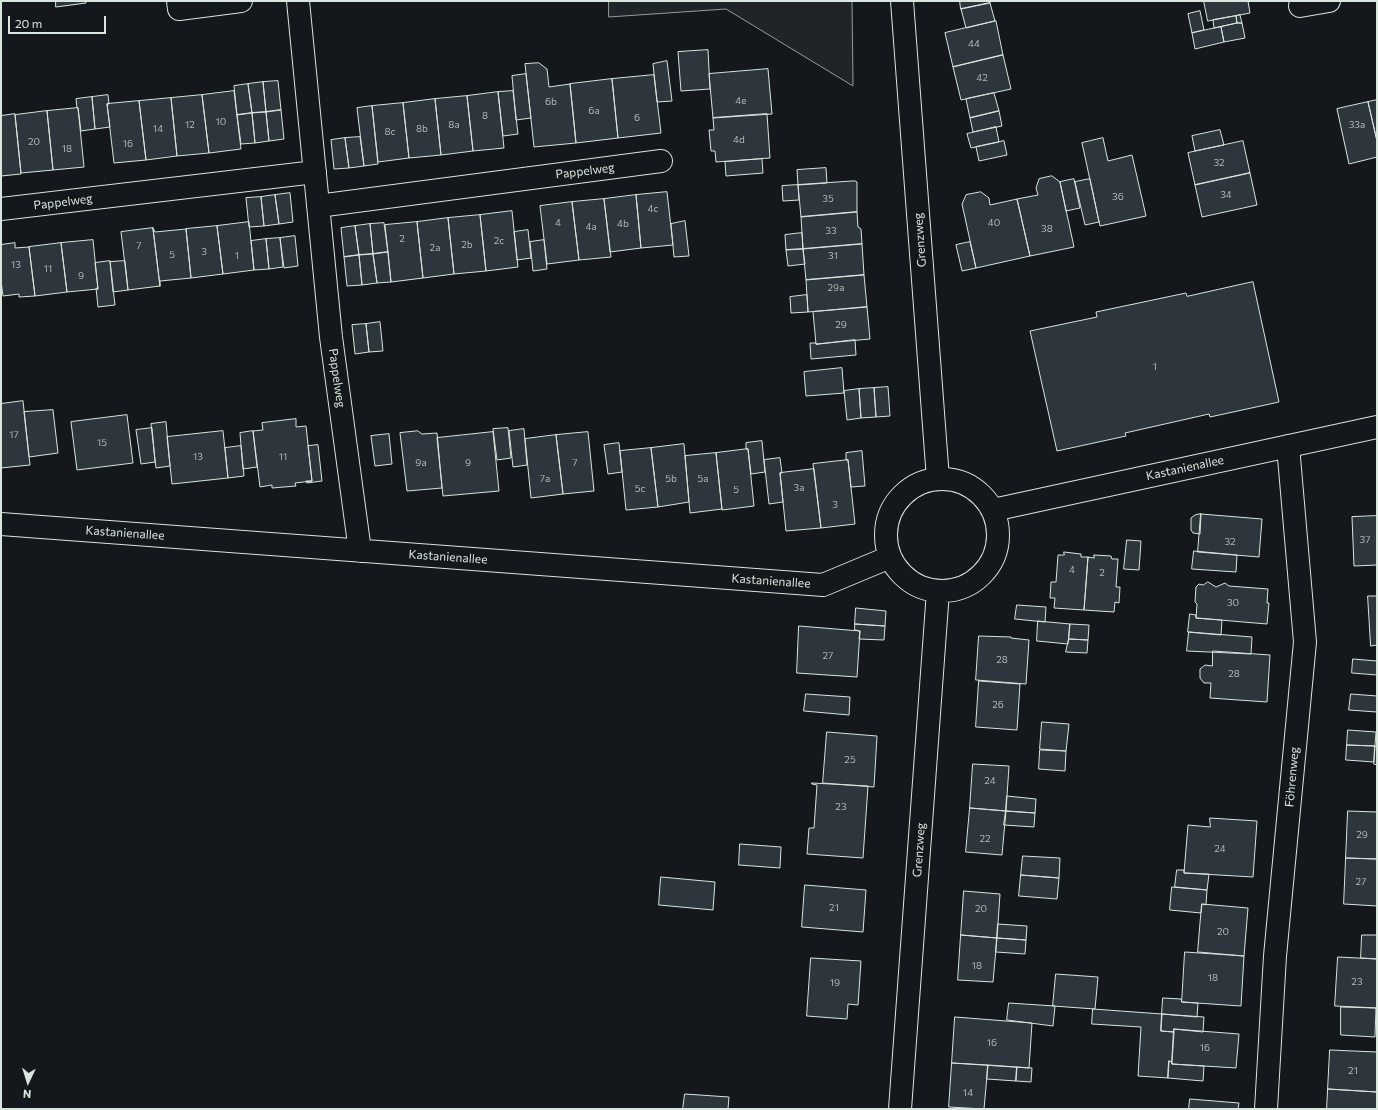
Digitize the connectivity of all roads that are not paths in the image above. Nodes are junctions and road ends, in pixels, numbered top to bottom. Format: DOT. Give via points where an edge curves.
graph roads {
  1 [pos="178,1"];
  2 [pos="241,1"];
  3 [pos="298,1"];
  4 [pos="902,1"];
  5 [pos="1329,1"];
  6 [pos="1300,6"];
  7 [pos="661,161"];
  8 [pos="315,172"];
  9 [pos="318,206"];
  10 [pos="1,209"];
  11 [pos="1377,427"];
  12 [pos="1288,446"];
  13 [pos="938,479"];
  14 [pos="993,510"];
  15 [pos="1,524"];
  16 [pos="360,551"];
  17 [pos="890,557"];
  18 [pos="938,591"];
  19 [pos="900,1109"];
  20 [pos="1266,1109"];
  1 -- 2 [label="street" via="179,9"];
  3 -- 8 [label="street, Pappelweg"];
  4 -- 13 [label="street, Grenzweg"];
  5 -- 6 [label="street"];
  7 -- 9 [label="street, Pappelweg"];
  8 -- 9 [label="street, Pappelweg"];
  8 -- 10 [label="street, Pappelweg"];
  9 -- 16 [label="street, Pappelweg" via="331,337"];
  11 -- 12 [label="street, Kastanienallee"];
  12 -- 14 [label="street, Kastanienallee"];
  12 -- 20 [label="street, Föhrenweg" via="1305,642 1275,956"];
  13 -- 14 [label="street" via="951,479 968,485 982,496"];
  13 -- 17 [label="street" via="917,484 903,494 892,507 886,523 885,540"];
  14 -- 18 [label="street" via="998,529 997,542 988,566 975,580 957,589"];
  15 -- 16 [label="street, Kastanienallee"];
  16 -- 17 [label="street, Kastanienallee" via="823,585"];
  17 -- 18 [label="street" via="898,570 909,580 923,588"];
  18 -- 19 [label="street, Grenzweg"];
}
